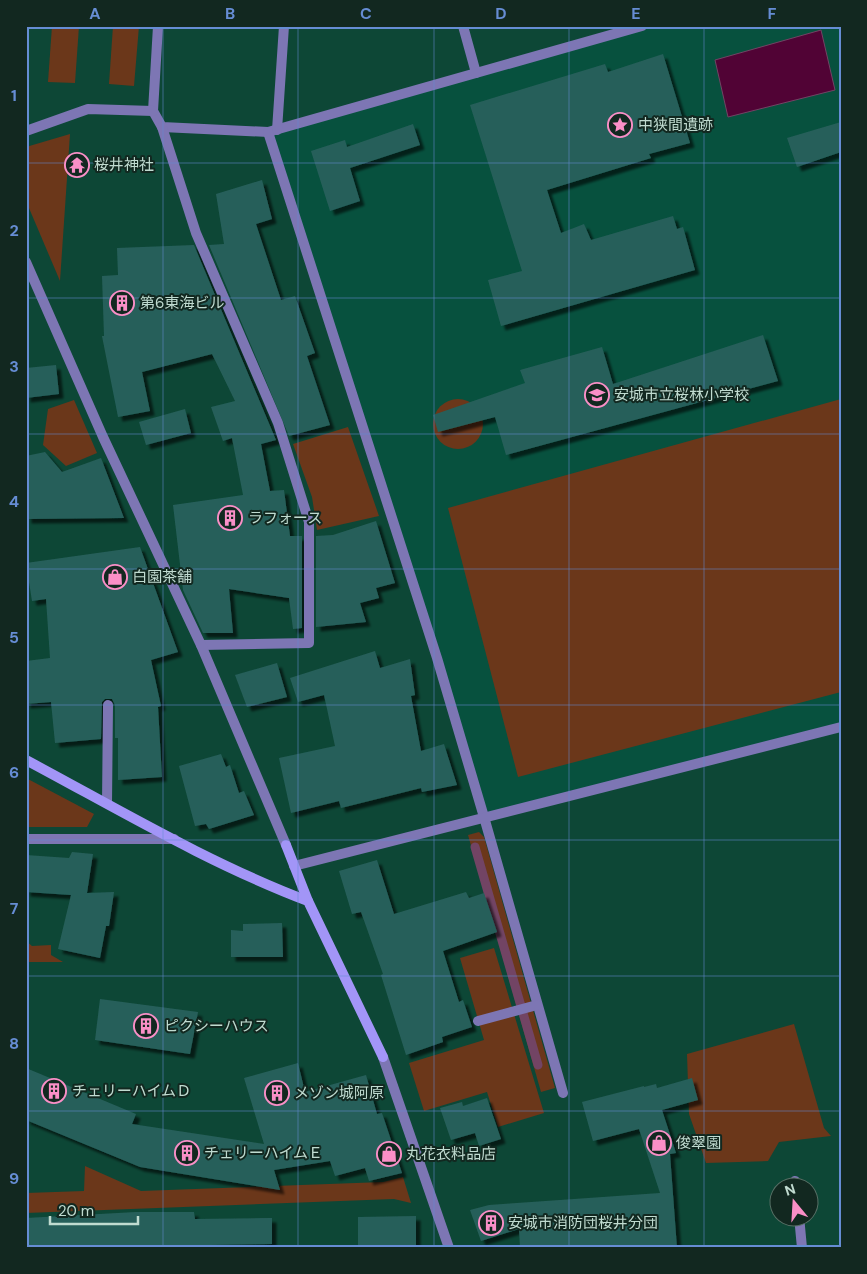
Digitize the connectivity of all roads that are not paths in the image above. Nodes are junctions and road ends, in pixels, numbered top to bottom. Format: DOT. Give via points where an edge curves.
graph roads {
  1 [pos="158,26"];
  2 [pos="284,26"];
  3 [pos="463,26"];
  4 [pos="642,26"];
  5 [pos="476,73"];
  6 [pos="153,111"];
  7 [pos="162,127"];
  8 [pos="26,131"];
  9 [pos="273,131"];
  10 [pos="26,262"];
  11 [pos="201,644"];
  12 [pos="108,705"];
  13 [pos="841,727"];
  14 [pos="26,760"];
  15 [pos="107,803"];
  16 [pos="484,817"];
  17 [pos="26,839"];
  18 [pos="174,840"];
  19 [pos="294,866"];
  20 [pos="308,901"];
  21 [pos="537,1005"];
  22 [pos="478,1021"];
  23 [pos="563,1093"];
  24 [pos="800,1226"];
  25 [pos="450,1248"];
  26 [pos="802,1248"];
  1 -- 6 [label="street"];
  2 -- 9 [label="street"];
  3 -- 5 [label="street"];
  4 -- 5 [label="street"];
  5 -- 9 [label="street"];
  6 -- 7 [label="street"];
  6 -- 8 [label="street" via="88,109"];
  7 -- 9 [label="street"];
  7 -- 11 [label="street" via="196,233 278,423 309,522 309,642"];
  9 -- 16 [label="street"];
  10 -- 11 [label="street" via="103,437"];
  11 -- 19 [label="street"];
  12 -- 15 [label="street"];
  13 -- 16 [label="street"];
  14 -- 15 [label="street"];
  15 -- 18 [label="street"];
  16 -- 19 [label="street"];
  16 -- 21 [label="street"];
  17 -- 18 [label="street"];
  18 -- 20 [label="street" via="264,884"];
  19 -- 20 [label="street"];
  20 -- 25 [label="street" via="383,1057"];
  21 -- 22 [label="street"];
  21 -- 23 [label="street"];
  24 -- 26 [label="street"];
}
